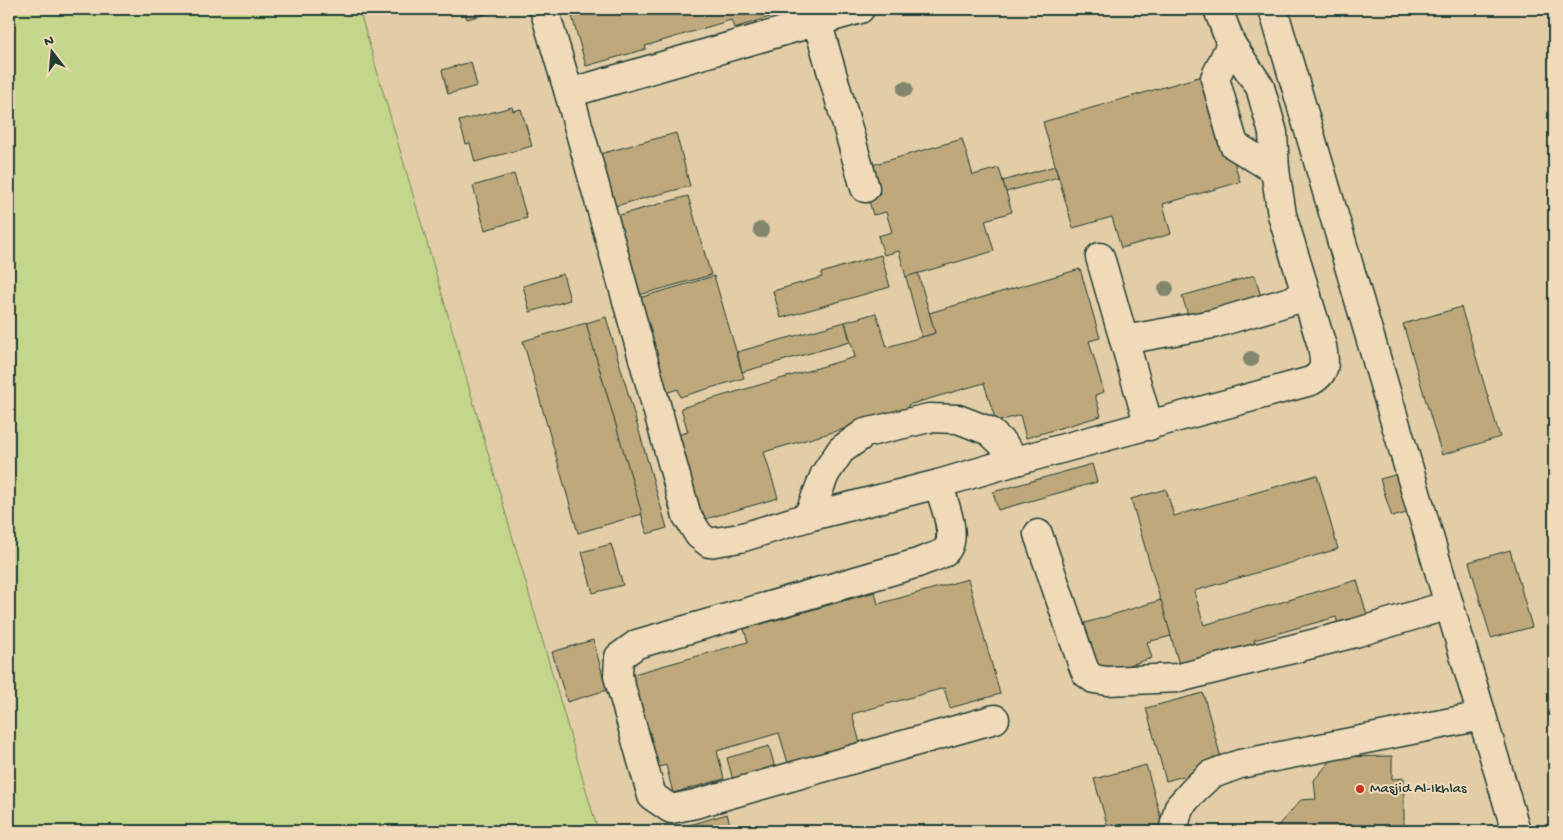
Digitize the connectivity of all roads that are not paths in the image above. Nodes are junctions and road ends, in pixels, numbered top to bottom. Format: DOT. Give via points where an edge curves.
graph roads {
  1 [pos="544,9"];
  2 [pos="1218,9"];
  3 [pos="1273,9"];
  4 [pos="851,10"];
  5 [pos="817,21"];
  6 [pos="1231,44"];
  7 [pos="569,93"];
  8 [pos="1275,170"];
  9 [pos="865,188"];
  10 [pos="1100,256"];
  11 [pos="1307,296"];
  12 [pos="1124,340"];
  13 [pos="1149,426"];
  14 [pos="1016,461"];
  15 [pos="938,484"];
  16 [pos="808,517"];
  17 [pos="1038,534"];
  18 [pos="1449,606"];
  19 [pos="1482,716"];
  20 [pos="995,718"];
  21 [pos="1173,831"];
  22 [pos="1516,831"];
  1 -- 7 [label="street"];
  2 -- 6 [label="street"];
  3 -- 18 [label="street"];
  4 -- 5 [label="street"];
  5 -- 7 [label="street"];
  5 -- 9 [label="street"];
  6 -- 8 [label="street" via="1260,87 1273,133"];
  6 -- 8 [label="street" via="1215,78 1234,145"];
  7 -- 16 [label="street" via="687,516 699,535 709,543 740,538"];
  8 -- 11 [label="street" via="1282,215"];
  10 -- 12 [label="street"];
  11 -- 12 [label="street" via="1213,324"];
  11 -- 13 [label="street" via="1325,362 1318,377"];
  12 -- 13 [label="street"];
  13 -- 14 [label="street"];
  14 -- 15 [label="street"];
  14 -- 16 [label="street" via="989,431 958,420 929,418 865,434 841,450 825,474"];
  15 -- 16 [label="street"];
  15 -- 20 [label="street" via="950,525 951,541 944,551 918,563 638,644 619,657 618,676 652,796 671,809"];
  17 -- 18 [label="street" via="1082,663 1086,673 1094,679 1179,678"];
  18 -- 19 [label="street"];
  19 -- 21 [label="street" via="1240,764 1210,775 1179,807"];
  19 -- 22 [label="street"];
}
